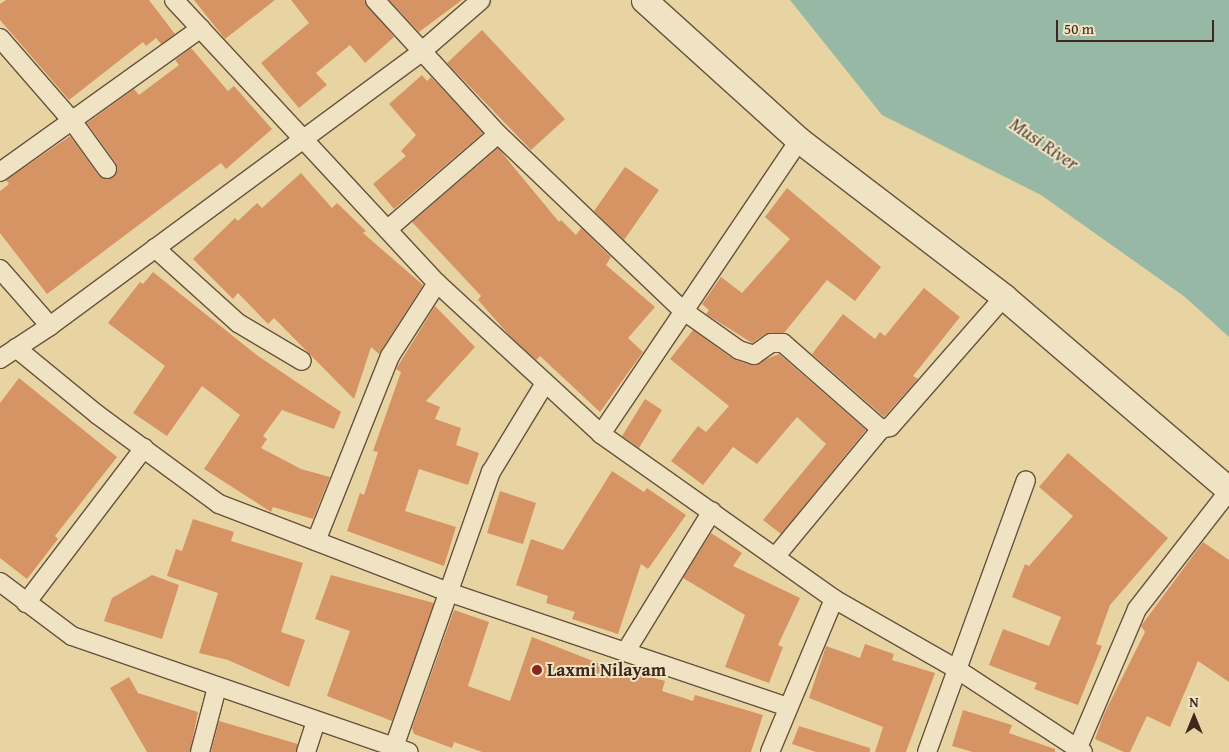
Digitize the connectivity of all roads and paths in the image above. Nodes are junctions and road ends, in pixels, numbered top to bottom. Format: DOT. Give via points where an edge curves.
graph roads {
  1 [pos="174,0"];
  2 [pos="375,0"];
  3 [pos="481,0"];
  4 [pos="644,0"];
  5 [pos="201,28"];
  6 [pos="0,38"];
  7 [pos="421,52"];
  8 [pos="73,122"];
  9 [pos="498,134"];
  10 [pos="304,136"];
  11 [pos="799,140"];
  12 [pos="107,169"];
  13 [pos="0,172"];
  14 [pos="388,229"];
  15 [pos="155,248"];
  16 [pos="0,269"];
  17 [pos="437,283"];
  18 [pos="1004,297"];
  19 [pos="681,310"];
  20 [pos="50,326"];
  21 [pos="16,348"];
  22 [pos="0,358"];
  23 [pos="302,361"];
  24 [pos="544,385"];
  25 [pos="881,429"];
  26 [pos="601,434"];
  27 [pos="144,448"];
  28 [pos="1026,480"];
  29 [pos="1229,490"];
  30 [pos="712,511"];
  31 [pos="316,541"];
  32 [pos="776,556"];
  33 [pos="0,582"];
  34 [pos="448,592"];
  35 [pos="834,599"];
  36 [pos="26,603"];
  37 [pos="626,651"];
  38 [pos="955,668"];
  39 [pos="217,687"];
  40 [pos="787,707"];
  41 [pos="316,722"];
  42 [pos="401,749"];
  43 [pos="1079,751"];
  44 [pos="200,752"];
  45 [pos="306,752"];
  46 [pos="770,752"];
  47 [pos="927,752"];
  1 -- 5 [label="street"];
  2 -- 7 [label="street"];
  3 -- 7 [label="street"];
  4 -- 11 [label="street"];
  5 -- 8 [label="street"];
  5 -- 10 [label="street"];
  6 -- 8 [label="street"];
  7 -- 9 [label="street"];
  7 -- 10 [label="street"];
  8 -- 12 [label="street"];
  8 -- 13 [label="street"];
  9 -- 14 [label="street"];
  9 -- 19 [label="street"];
  10 -- 14 [label="street"];
  10 -- 15 [label="street"];
  11 -- 18 [label="street"];
  11 -- 19 [label="street"];
  14 -- 17 [label="street"];
  15 -- 20 [label="street"];
  15 -- 23 [label="street" via="238,323"];
  16 -- 20 [label="street"];
  17 -- 24 [label="street"];
  17 -- 31 [label="street" via="390,356"];
  18 -- 25 [label="street" via="890,427"];
  18 -- 29 [label="street"];
  19 -- 25 [label="street" via="739,350 754,355 771,343 783,343"];
  19 -- 26 [label="street"];
  20 -- 21 [label="street"];
  21 -- 22 [label="street"];
  21 -- 27 [label="street"];
  24 -- 26 [label="street"];
  24 -- 34 [label="street" via="491,472"];
  25 -- 32 [label="street"];
  26 -- 30 [label="street"];
  27 -- 31 [label="street" via="219,504"];
  27 -- 36 [label="street"];
  28 -- 38 [label="street"];
  29 -- 43 [label="street" via="1137,609"];
  30 -- 32 [label="street"];
  30 -- 37 [label="street"];
  31 -- 34 [label="street"];
  32 -- 35 [label="street"];
  33 -- 36 [label="street"];
  34 -- 37 [label="street"];
  34 -- 42 [label="street"];
  35 -- 38 [label="street"];
  35 -- 40 [label="street"];
  36 -- 39 [label="street" via="72,636"];
  37 -- 40 [label="street"];
  38 -- 43 [label="street"];
  38 -- 47 [label="street"];
  39 -- 41 [label="street"];
  39 -- 44 [label="street"];
  40 -- 46 [label="street"];
  41 -- 42 [label="street"];
  41 -- 45 [label="street"];
}
